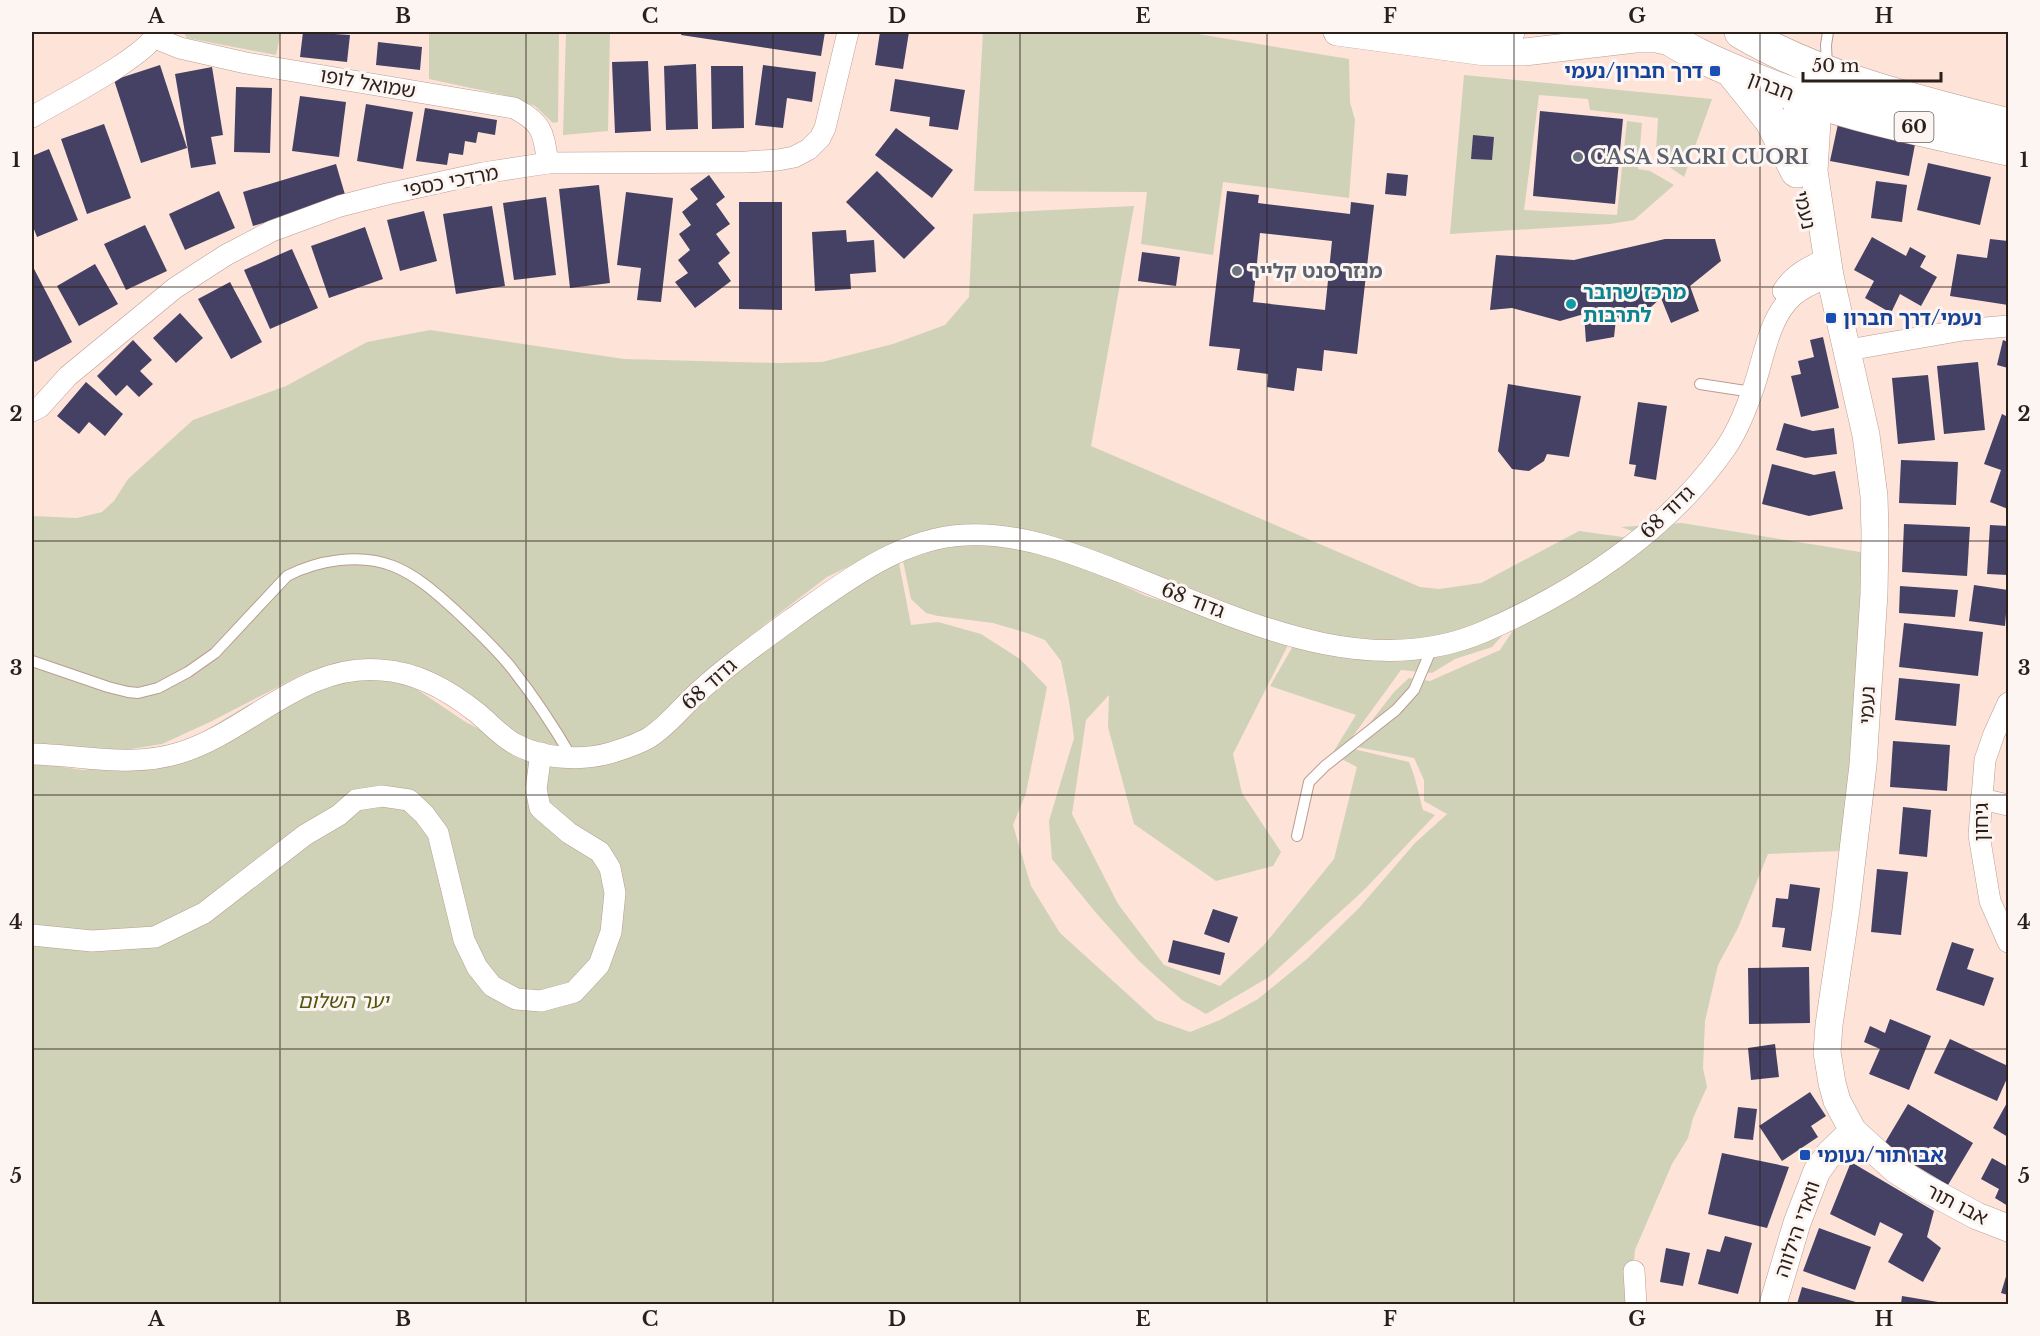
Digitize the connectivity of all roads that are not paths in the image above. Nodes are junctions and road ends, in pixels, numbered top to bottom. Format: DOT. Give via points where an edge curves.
graph roads {
  1 [pos="848,32"];
  2 [pos="1337,32"];
  3 [pos="1446,32"];
  4 [pos="1510,32"];
  5 [pos="1741,32"];
  6 [pos="1828,32"];
  7 [pos="157,35"];
  8 [pos="1668,37"];
  9 [pos="1818,60"];
  10 [pos="1730,69"];
  11 [pos="1810,100"];
  12 [pos="32,117"];
  13 [pos="2008,125"];
  14 [pos="2008,149"];
  15 [pos="548,163"];
  16 [pos="1797,171"];
  17 [pos="1826,265"];
  18 [pos="2008,326"];
  19 [pos="1848,350"];
  20 [pos="1700,384"];
  21 [pos="1752,392"];
  22 [pos="32,411"];
  23 [pos="1432,648"];
  24 [pos="32,661"];
  25 [pos="2008,703"];
  26 [pos="541,753"];
  27 [pos="32,754"];
  28 [pos="572,758"];
  29 [pos="1980,799"];
  30 [pos="2008,805"];
  31 [pos="1296,836"];
  32 [pos="1999,905"];
  33 [pos="32,934"];
  34 [pos="2008,942"];
  35 [pos="1853,1131"];
  36 [pos="2008,1228"];
  37 [pos="1634,1271"];
  38 [pos="1636,1305"];
  39 [pos="1773,1305"];
  1 -- 15 [label="street, מרדכי כספי" via="825,128 809,149 794,157 746,162"];
  2 -- 8 [label="street" via="1485,52 1524,52"];
  3 -- 4 [label="street"];
  5 -- 9 [label="highway, חברון / 60"];
  6 -- 9 [label="lane"];
  7 -- 12 [label="street, שמואל לופו" via="128,61"];
  7 -- 15 [label="street, שמואל לופו" via="180,48 246,63 514,108 530,116 543,133"];
  8 -- 10 [label="highway, חברון / 60"];
  9 -- 11 [label="street" via="1809,84"];
  9 -- 13 [label="highway, 60" via="1940,107"];
  10 -- 11 [label="highway, חברון / 60"];
  10 -- 16 [label="highway" via="1771,120"];
  11 -- 14 [label="highway, 60"];
  11 -- 16 [label="street, נעמי" via="1796,131"];
  11 -- 17 [label="street, נעמי"];
  15 -- 22 [label="street, מרדכי כספי" via="387,194 272,231 175,288 68,376"];
  16 -- 17 [label="street, נעמי" via="1809,229"];
  17 -- 19 [label="street, נעמי"];
  17 -- 21 [label="street, גדוד 68" via="1782,307"];
  18 -- 19 [label="street"];
  19 -- 35 [label="street, נעמי" via="1866,435 1875,533 1863,765 1827,1052 1837,1101"];
  20 -- 21 [label="lane"];
  21 -- 23 [label="street, גדוד 68" via="1725,449 1653,530 1596,571 1516,617"];
  23 -- 28 [label="street, גדוד 68" via="1381,651 1320,644 1041,544 1008,536 948,536 920,543 863,570 735,660 649,737 606,754"];
  23 -- 31 [label="lane" via="1414,690 1396,710 1309,782"];
  24 -- 28 [label="lane" via="108,687 138,693 158,688 215,653 287,576 321,562 370,561 392,565 416,579 472,627 512,669 548,717"];
  25 -- 29 [label="street, גיחון" via="1985,760"];
  26 -- 27 [label="street, גדוד 68" via="520,747 434,684 402,672 359,669 305,684 184,752 136,760"];
  26 -- 28 [label="street, גדוד 68"];
  26 -- 33 [label="street" via="536,789 540,808 569,833 600,852 610,868 615,893 611,932 599,965 574,992 541,1001 516,999 492,986 464,940 438,833 410,800 382,796 356,800 204,913 155,937 92,941"];
  29 -- 30 [label="street"];
  29 -- 32 [label="street, גיחון" via="1979,835"];
  32 -- 34 [label="street, גיחון"];
  35 -- 36 [label="street, אבו תור" via="1896,1170 1923,1187"];
  35 -- 39 [label="street, וואדי הילווה" via="1817,1171"];
  37 -- 38 [label="street"];
}
